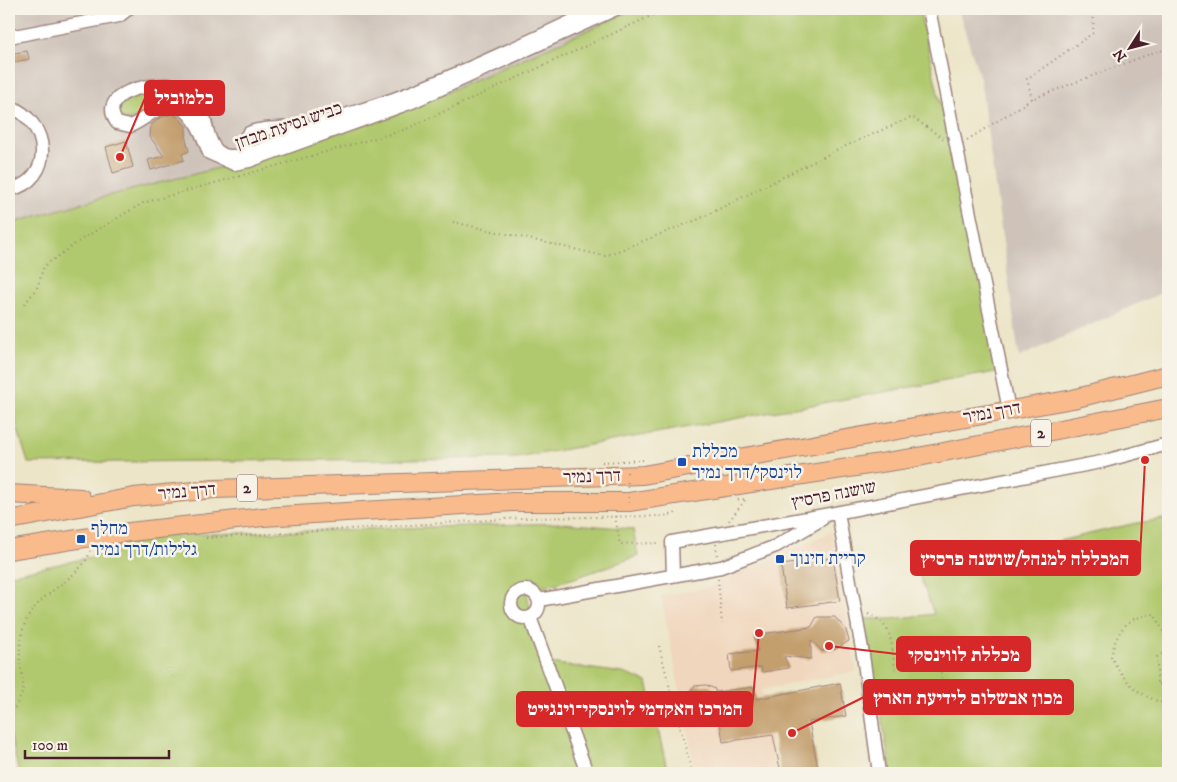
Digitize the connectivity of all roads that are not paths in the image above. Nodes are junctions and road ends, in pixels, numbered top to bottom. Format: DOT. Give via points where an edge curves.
graph roads {
  1 [pos="128,9"];
  2 [pos="598,9"];
  3 [pos="616,9"];
  4 [pos="929,9"];
  5 [pos="9,38"];
  6 [pos="9,106"];
  7 [pos="315,126"];
  8 [pos="248,157"];
  9 [pos="9,190"];
  10 [pos="1168,375"];
  11 [pos="1168,408"];
  12 [pos="1009,410"];
  13 [pos="1168,444"];
  14 [pos="9,494"];
  15 [pos="134,497"];
  16 [pos="834,514"];
  17 [pos="9,520"];
  18 [pos="9,550"];
  19 [pos="673,574"];
  20 [pos="539,600"];
  21 [pos="530,617"];
  22 [pos="587,773"];
  23 [pos="879,773"];
  1 -- 5 [label="street" via="119,16"];
  2 -- 7 [label="street, כביש נסיעת מבחן" via="408,94"];
  3 -- 8 [label="street, כביש נסיעת מבחן" via="412,102"];
  4 -- 12 [label="street"];
  6 -- 9 [label="street" via="24,113 36,125 42,146 40,162 32,177"];
  7 -- 8 [label="street, כביש נסיעת מבחן"];
  7 -- 8 [label="street" via="257,129 248,133 245,140"];
  8 -- 8 [label="street, כביש נסיעת מבחן" via="221,154 215,147 198,98 191,90 154,86 122,94 114,100 113,117 125,126 137,123 166,106 182,109 194,120 209,153 234,164"];
  10 -- 12 [label="highway, דרך נמיר / 2" via="1073,399"];
  11 -- 18 [label="highway, דרך נמיר / 2" via="913,458 629,502 513,502 263,517 104,535"];
  12 -- 15 [label="highway, דרך נמיר / 2" via="643,475 214,489"];
  13 -- 16 [label="street, שושנה פרסיץ" via="1101,462"];
  14 -- 15 [label="highway" via="63,499"];
  15 -- 17 [label="highway, דרך נמיר / 2"];
  16 -- 19 [label="street" via="776,546 739,560 720,567"];
  16 -- 19 [label="street, שושנה פרסיץ" via="672,542"];
  16 -- 23 [label="street" via="855,612"];
  19 -- 20 [label="street"];
  20 -- 21 [label="street" via="537,612"];
  20 -- 21 [label="street" via="528,590 512,598 514,612 521,617"];
  21 -- 22 [label="street"];
}
